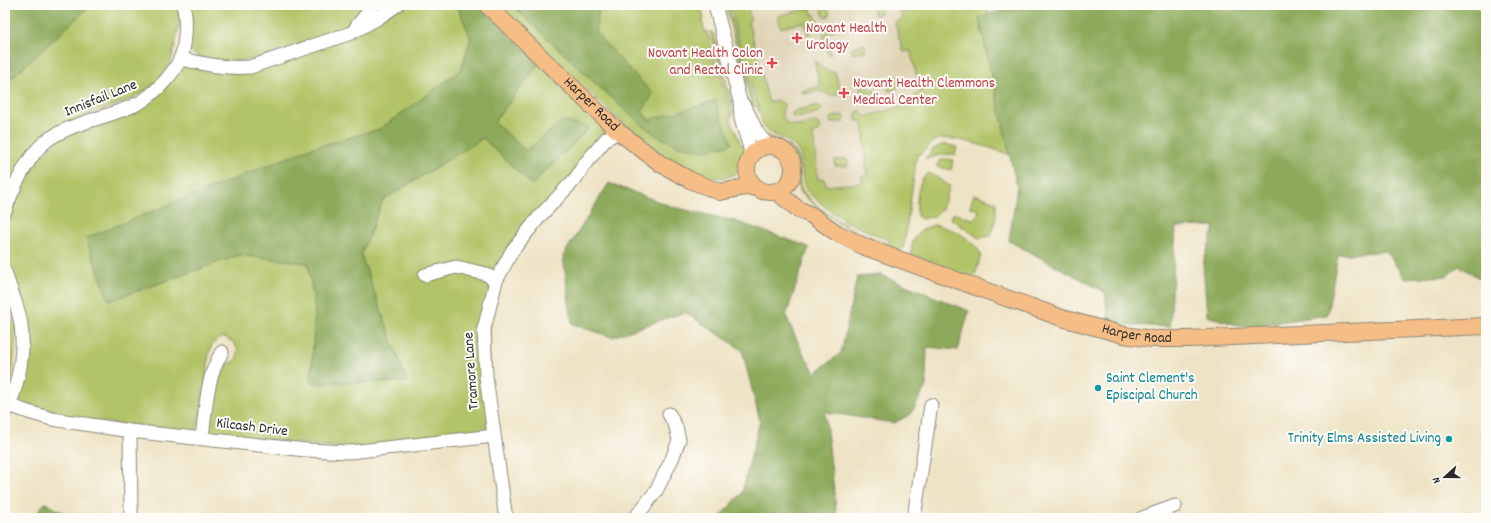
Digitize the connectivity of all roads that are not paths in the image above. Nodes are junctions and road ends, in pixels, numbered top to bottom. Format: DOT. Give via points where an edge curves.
graph roads {
  1 [pos="184,5"];
  2 [pos="374,5"];
  3 [pos="397,5"];
  4 [pos="487,5"];
  5 [pos="715,5"];
  6 [pos="351,33"];
  7 [pos="180,59"];
  8 [pos="740,101"];
  9 [pos="619,132"];
  10 [pos="770,146"];
  11 [pos="749,160"];
  12 [pos="792,177"];
  13 [pos="707,186"];
  14 [pos="756,187"];
  15 [pos="776,191"];
  16 [pos="5,211"];
  17 [pos="811,215"];
  18 [pos="5,272"];
  19 [pos="425,275"];
  20 [pos="496,281"];
  21 [pos="1486,326"];
  22 [pos="222,352"];
  23 [pos="931,405"];
  24 [pos="7,408"];
  25 [pos="669,414"];
  26 [pos="130,431"];
  27 [pos="494,436"];
  28 [pos="202,438"];
  29 [pos="1176,506"];
  30 [pos="132,518"];
  31 [pos="507,518"];
  32 [pos="635,518"];
  33 [pos="914,518"];
  34 [pos="1142,518"];
  1 -- 7 [label="street, Innisfail Lane" via="186,24"];
  2 -- 6 [label="street"];
  3 -- 6 [label="street"];
  4 -- 9 [label="main road, Harper Road"];
  5 -- 8 [label="street"];
  6 -- 7 [label="street" via="250,67 221,67"];
  7 -- 16 [label="street, Innisfail Lane" via="164,81 140,102 71,127 46,142 24,170"];
  8 -- 10 [label="street" via="748,110 758,134"];
  8 -- 11 [label="street" via="741,119 750,148"];
  9 -- 13 [label="main road, Harper Road" via="668,169"];
  9 -- 20 [label="street, Tramore Lane" via="607,138 576,178 540,216 512,251"];
  10 -- 11 [label="main road" via="758,149"];
  10 -- 12 [label="main road" via="777,147 789,156 793,169"];
  11 -- 13 [label="main road" via="743,171 735,178"];
  11 -- 14 [label="main road" via="749,178"];
  12 -- 15 [label="main road"];
  12 -- 17 [label="main road, Harper Road" via="798,195"];
  13 -- 14 [label="main road, Harper Road" via="720,192"];
  14 -- 15 [label="main road" via="769,192"];
  15 -- 17 [label="main road, Harper Road" via="798,209"];
  17 -- 21 [label="main road, Harper Road" via="837,233 865,247 1062,318 1124,335 1152,339 1187,339"];
  18 -- 24 [label="street" via="21,325 21,354 16,382"];
  19 -- 20 [label="street" via="456,267 486,274"];
  20 -- 27 [label="street, Tramore Lane" via="484,328 486,377"];
  22 -- 28 [label="street" via="210,376"];
  23 -- 33 [label="street"];
  24 -- 26 [label="street, Kilcash Drive" via="52,419"];
  25 -- 32 [label="street" via="679,440 656,491"];
  26 -- 28 [label="street, Kilcash Drive"];
  26 -- 30 [label="street"];
  27 -- 28 [label="street, Kilcash Drive" via="350,452 306,450"];
  27 -- 31 [label="street, Tramore Lane"];
  29 -- 34 [label="street"];
}
